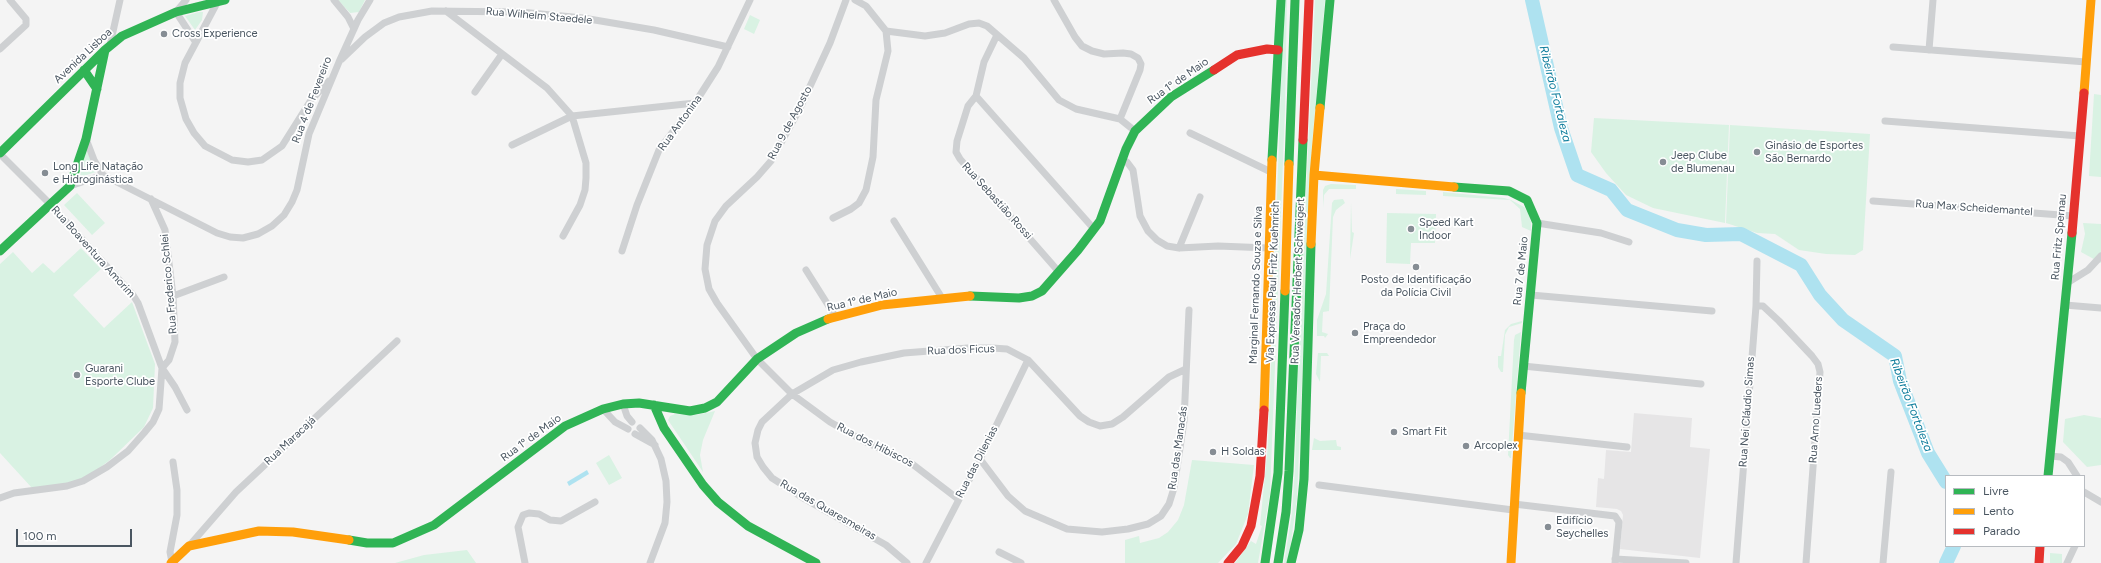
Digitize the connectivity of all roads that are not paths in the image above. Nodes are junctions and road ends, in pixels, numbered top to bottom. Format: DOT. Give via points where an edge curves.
graph roads {
  1 [pos="10,0"];
  2 [pos="120,0"];
  3 [pos="186,0"];
  4 [pos="334,0"];
  5 [pos="370,0"];
  6 [pos="750,0"];
  7 [pos="846,0"];
  8 [pos="855,0"];
  9 [pos="1054,0"];
  10 [pos="1281,0"];
  11 [pos="1295,0"];
  12 [pos="1309,0"];
  13 [pos="1330,0"];
  14 [pos="1933,0"];
  15 [pos="2091,0"];
  16 [pos="220,1"];
  17 [pos="446,11"];
  18 [pos="176,12"];
  19 [pos="354,29"];
  20 [pos="886,31"];
  21 [pos="997,35"];
  22 [pos="195,41"];
  23 [pos="728,47"];
  24 [pos="1893,47"];
  25 [pos="108,48"];
  26 [pos="0,49"];
  27 [pos="1278,50"];
  28 [pos="1929,50"];
  29 [pos="502,54"];
  30 [pos="339,62"];
  31 [pos="2086,62"];
  32 [pos="84,70"];
  33 [pos="331,80"];
  34 [pos="97,89"];
  35 [pos="476,92"];
  36 [pos="976,96"];
  37 [pos="695,103"];
  38 [pos="572,116"];
  39 [pos="1120,119"];
  40 [pos="1884,121"];
  41 [pos="1135,131"];
  42 [pos="1190,132"];
  43 [pos="2080,136"];
  44 [pos="86,139"];
  45 [pos="512,146"];
  46 [pos="0,153"];
  47 [pos="1121,160"];
  48 [pos="1271,172"];
  49 [pos="104,175"];
  50 [pos="1314,175"];
  51 [pos="70,186"];
  52 [pos="1200,197"];
  53 [pos="151,199"];
  54 [pos="1874,202"];
  55 [pos="50,204"];
  56 [pos="2074,216"];
  57 [pos="833,218"];
  58 [pos="894,221"];
  59 [pos="1537,223"];
  60 [pos="1094,229"];
  61 [pos="563,236"];
  62 [pos="1629,242"];
  63 [pos="1179,248"];
  64 [pos="1268,248"];
  65 [pos="0,251"];
  66 [pos="622,251"];
  67 [pos="2101,256"];
  68 [pos="1757,261"];
  69 [pos="806,270"];
  70 [pos="1059,272"];
  71 [pos="224,277"];
  72 [pos="2067,283"];
  73 [pos="1531,295"];
  74 [pos="173,296"];
  75 [pos="942,298"];
  76 [pos="2066,305"];
  77 [pos="1756,306"];
  78 [pos="2101,308"];
  79 [pos="1188,310"];
  80 [pos="1712,311"];
  81 [pos="835,316"];
  82 [pos="397,341"];
  83 [pos="757,358"];
  84 [pos="1028,360"];
  85 [pos="1523,366"];
  86 [pos="162,368"];
  87 [pos="1186,369"];
  88 [pos="1701,384"];
  89 [pos="792,394"];
  90 [pos="623,404"];
  91 [pos="654,405"];
  92 [pos="603,409"];
  93 [pos="187,410"];
  94 [pos="632,422"];
  95 [pos="640,428"];
  96 [pos="628,429"];
  97 [pos="635,434"];
  98 [pos="1518,435"];
  99 [pos="655,445"];
  100 [pos="1627,447"];
  101 [pos="2050,456"];
  102 [pos="980,460"];
  103 [pos="173,462"];
  104 [pos="1891,472"];
  105 [pos="2048,475"];
  106 [pos="2076,475"];
  107 [pos="1319,485"];
  108 [pos="2085,493"];
  109 [pos="0,498"];
  110 [pos="958,500"];
  111 [pos="595,502"];
  112 [pos="2101,502"];
  113 [pos="1514,507"];
  114 [pos="189,546"];
  115 [pos="2040,547"];
  116 [pos="2075,547"];
  117 [pos="999,552"];
  118 [pos="1615,561"];
  119 [pos="171,562"];
  120 [pos="1667,562"];
  121 [pos="525,563"];
  122 [pos="650,563"];
  123 [pos="816,563"];
  124 [pos="907,563"];
  125 [pos="926,563"];
  126 [pos="1021,563"];
  127 [pos="1228,563"];
  128 [pos="1265,563"];
  129 [pos="1278,563"];
  130 [pos="1291,563"];
  131 [pos="1511,563"];
  132 [pos="1686,563"];
  133 [pos="1736,563"];
  134 [pos="1806,563"];
  135 [pos="1884,563"];
  136 [pos="2039,563"];
  137 [pos="2067,563"];
  1 -- 26 [label="street" via="26,19 26,25"];
  2 -- 25 [label="street"];
  3 -- 18 [label="street"];
  4 -- 19 [label="street"];
  5 -- 19 [label="street, Rua 4 de Fevereiro"];
  6 -- 23 [label="street, Rua Antonina"];
  7 -- 83 [label="street, Rua 9 de Agosto" via="830,43 771,161 726,206 715,221 707,245 705,269 709,289"];
  8 -- 20 [label="street" via="866,6"];
  9 -- 39 [label="street" via="1082,46 1092,52 1123,53 1138,58 1140,70"];
  10 -- 27 [label="street, Marginal Fernando Souza e Silva"];
  11 -- 128 [label="street, Via Expressa Paul Fritz Kuehnrich" via="1278,473"];
  12 -- 129 [label="street, Via Expressa Paul Fritz Kuehnrich" via="1289,471"];
  13 -- 50 [label="street, Rua Vereador Herbert Schweigert"];
  14 -- 28 [label="street"];
  15 -- 31 [label="street, Rua Fritz Spernau"];
  16 -- 18 [label="street, Avenida Lisboa"];
  16 -- 22 [label="street"];
  17 -- 23 [label="street, Rua Wilhelm Staedele" via="520,12 583,18 654,30"];
  17 -- 29 [label="street"];
  17 -- 30 [label="street, Rua Wilhelm Staedele" via="418,12 384,23"];
  18 -- 22 [label="street"];
  18 -- 25 [label="street, Avenida Lisboa" via="122,36"];
  19 -- 30 [label="street, Rua 4 de Fevereiro"];
  20 -- 21 [label="street" via="936,36 979,23"];
  20 -- 57 [label="street" via="888,51 876,100 873,157 866,190 859,203"];
  21 -- 36 [label="street, Rua Sebastião Rossi" via="984,62"];
  21 -- 39 [label="street" via="1024,58 1059,100 1076,109"];
  22 -- 33 [label="street" via="184,63 180,83 180,98 186,118 205,146 232,160 262,160 282,146 311,100"];
  23 -- 37 [label="street, Rua Antonina"];
  24 -- 28 [label="street"];
  25 -- 32 [label="street, Avenida Lisboa"];
  25 -- 34 [label="street"];
  27 -- 41 [label="street, Rua 1º de Maio" via="1250,52 1228,60 1159,107"];
  27 -- 48 [label="street, Marginal Fernando Souza e Silva"];
  28 -- 31 [label="street"];
  29 -- 35 [label="street"];
  29 -- 38 [label="street" via="547,88"];
  30 -- 33 [label="street, Rua 4 de Fevereiro"];
  31 -- 43 [label="street, Rua Fritz Spernau"];
  32 -- 34 [label="street"];
  32 -- 46 [label="street, Avenida Lisboa"];
  33 -- 53 [label="street, Rua 4 de Fevereiro" via="309,134 297,190 284,216 272,226 244,238 230,237 217,233"];
  34 -- 44 [label="street"];
  36 -- 60 [label="street"];
  36 -- 70 [label="street, Rua Sebastião Rossi" via="968,106 957,141 957,156"];
  37 -- 38 [label="street"];
  37 -- 66 [label="street, Rua Antonina" via="659,150"];
  38 -- 45 [label="street"];
  38 -- 61 [label="street" via="586,163 586,178 580,205"];
  39 -- 41 [label="street"];
  40 -- 43 [label="street"];
  41 -- 47 [label="street, Rua 1º de Maio"];
  42 -- 48 [label="street"];
  43 -- 56 [label="street, Rua Fritz Spernau"];
  44 -- 49 [label="street" via="94,160"];
  44 -- 51 [label="street"];
  46 -- 55 [label="street, Rua Boaventura Amorim"];
  47 -- 60 [label="street, Rua 1º de Maio" via="1103,212"];
  47 -- 63 [label="street" via="1127,162 1132,170 1136,202 1148,231 1157,240"];
  48 -- 64 [label="street, Marginal Fernando Souza e Silva"];
  49 -- 51 [label="street"];
  49 -- 53 [label="street, Rua 4 de Fevereiro"];
  50 -- 59 [label="street, Rua 7 de Maio" via="1509,191 1527,200 1536,215"];
  50 -- 130 [label="street, Rua Vereador Herbert Schweigert" via="1304,479 1299,530"];
  51 -- 55 [label="street"];
  52 -- 63 [label="street"];
  53 -- 74 [label="street, Rua Frederico Schlei" via="165,230"];
  54 -- 56 [label="street, Rua Max Scheidemantel"];
  55 -- 65 [label="street"];
  55 -- 86 [label="street, Rua Boaventura Amorim" via="133,295"];
  56 -- 72 [label="street, Rua Fritz Spernau"];
  58 -- 75 [label="street"];
  59 -- 62 [label="street" via="1601,233"];
  59 -- 73 [label="street, Rua 7 de Maio"];
  60 -- 70 [label="street, Rua 1º de Maio"];
  63 -- 64 [label="street"];
  64 -- 127 [label="street, Marginal Fernando Souza e Silva" via="1264,421 1257,500 1251,526 1242,546"];
  67 -- 72 [label="street" via="2088,270"];
  68 -- 77 [label="street, Rua Nei Cláudio Simas"];
  69 -- 81 [label="street"];
  70 -- 75 [label="street, Rua 1º de Maio" via="1042,291 1032,296"];
  71 -- 74 [label="street"];
  72 -- 76 [label="street, Rua Fritz Spernau"];
  73 -- 80 [label="street"];
  73 -- 85 [label="street, Rua 7 de Maio"];
  74 -- 86 [label="street, Rua Frederico Schlei" via="174,342 169,360"];
  75 -- 81 [label="street, Rua 1º de Maio" via="882,305"];
  76 -- 78 [label="street"];
  76 -- 101 [label="street, Rua Fritz Spernau"];
  77 -- 133 [label="street, Rua Nei Cláudio Simas"];
  77 -- 134 [label="street, Rua Arno Lueders" via="1763,306 1812,356 1820,372"];
  79 -- 87 [label="street, Rua das Manacás"];
  81 -- 83 [label="street, Rua 1º de Maio" via="796,333"];
  82 -- 114 [label="street, Rua Maracajá" via="236,492"];
  83 -- 89 [label="street, Rua dos Hibiscos"];
  83 -- 91 [label="street, Rua 1º de Maio" via="717,402 705,408 690,411"];
  84 -- 87 [label="street, Rua dos Ficus" via="1080,416 1100,426 1112,424 1169,377"];
  84 -- 89 [label="street, Rua dos Ficus" via="1007,349 992,348 904,353 833,370"];
  84 -- 102 [label="street, Rua das Dilenias"];
  85 -- 88 [label="street"];
  85 -- 98 [label="street, Rua 7 de Maio"];
  86 -- 93 [label="street"];
  86 -- 109 [label="street" via="159,409 144,433 128,451 82,481 61,487 14,493"];
  87 -- 102 [label="street, Rua das Manacás" via="1184,421 1174,488 1169,504 1161,516 1148,524 1128,530 1102,532 1067,530 1025,511 1008,496"];
  89 -- 110 [label="street, Rua dos Hibiscos" via="830,422 911,463"];
  89 -- 124 [label="street, Rua das Quaresmeiras" via="762,422 758,430 755,443 757,457 763,467 772,478 886,545"];
  90 -- 91 [label="street, Rua 1º de Maio"];
  90 -- 92 [label="street, Rua 1º de Maio"];
  90 -- 94 [label="street"];
  91 -- 123 [label="street" via="664,428 684,459 718,502 748,526"];
  92 -- 96 [label="street" via="615,422"];
  92 -- 114 [label="street, Rua 1º de Maio" via="565,426 434,525 393,543 367,543 271,530 242,533"];
  95 -- 99 [label="street" via="649,435"];
  97 -- 99 [label="street"];
  98 -- 100 [label="street"];
  98 -- 113 [label="street, Rua 7 de Maio"];
  99 -- 122 [label="street" via="666,481 667,502 665,523"];
  101 -- 105 [label="street, Rua Fritz Spernau"];
  101 -- 106 [label="street" via="2060,457 2068,462"];
  102 -- 110 [label="street, Rua das Dilenias"];
  103 -- 119 [label="street" via="177,516 170,552"];
  104 -- 135 [label="street"];
  107 -- 113 [label="street"];
  108 -- 112 [label="street"];
  110 -- 125 [label="street, Rua das Dilenias"];
  111 -- 121 [label="street" via="561,521 550,520 539,514 523,515 518,526"];
  113 -- 118 [label="street" via="1617,518"];
  113 -- 131 [label="street, Rua 7 de Maio"];
  114 -- 119 [label="street"];
  115 -- 136 [label="street"];
  116 -- 137 [label="street"];
  117 -- 126 [label="street"];
  118 -- 120 [label="street"];
  120 -- 132 [label="street"];
}
